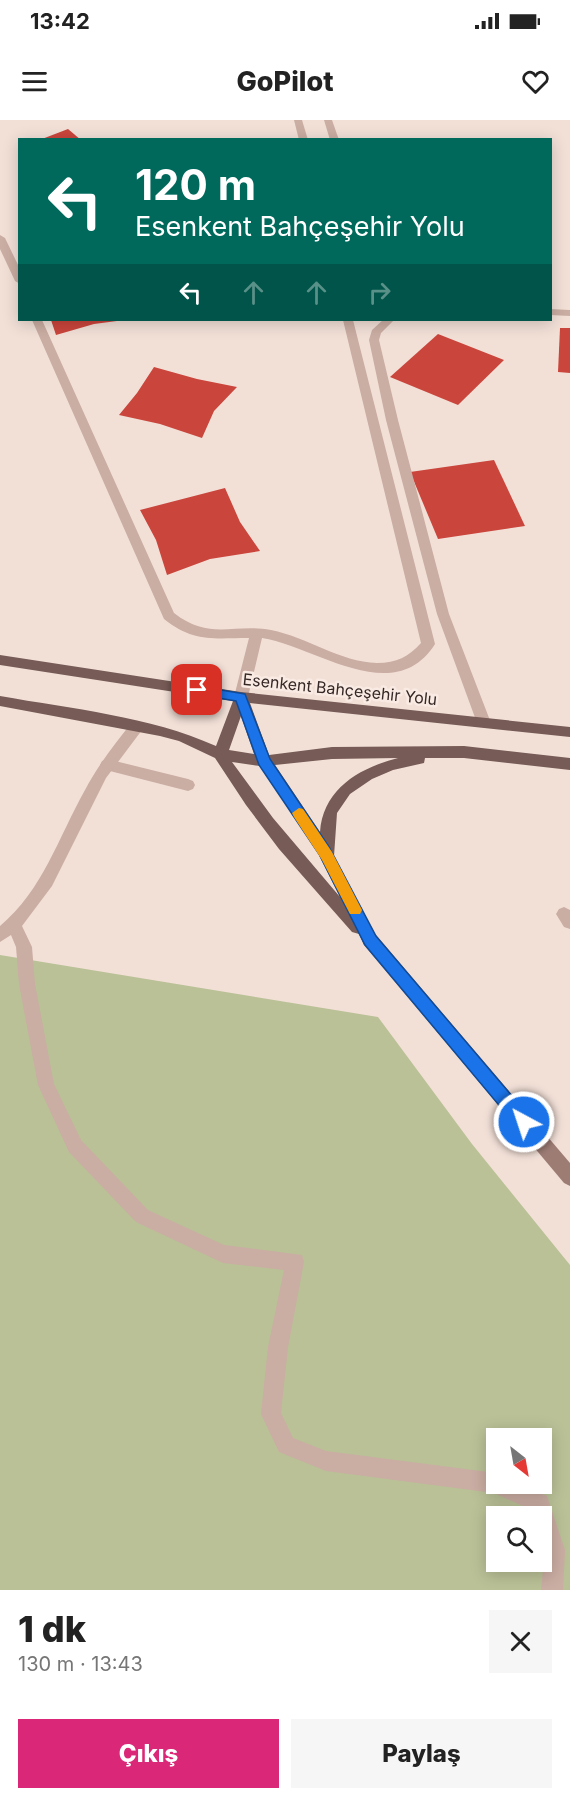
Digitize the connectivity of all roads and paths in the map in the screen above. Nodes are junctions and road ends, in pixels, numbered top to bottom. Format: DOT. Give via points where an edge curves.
graph roads {
  1 [pos="298,120"];
  2 [pos="328,120"];
  3 [pos="303,138"];
  4 [pos="334,138"];
  5 [pos="0,238"];
  6 [pos="18,277"];
  7 [pos="552,312"];
  8 [pos="570,313"];
  9 [pos="37,321"];
  10 [pos="348,321"];
  11 [pos="388,321"];
  12 [pos="257,633"];
  13 [pos="0,660"];
  14 [pos="241,697"];
  15 [pos="0,701"];
  16 [pos="484,723"];
  17 [pos="136,726"];
  18 [pos="570,732"];
  19 [pos="464,752"];
  20 [pos="220,754"];
  21 [pos="264,761"];
  22 [pos="570,764"];
  23 [pos="107,765"];
  24 [pos="188,785"];
  25 [pos="327,856"];
  26 [pos="570,915"];
  27 [pos="570,922"];
  28 [pos="7,930"];
  29 [pos="370,940"];
  30 [pos="570,1177"];
  31 [pos="486,1482"];
  32 [pos="521,1494"];
  33 [pos="552,1590"];
  1 -- 3 [label="street"];
  2 -- 4 [label="street"];
  5 -- 6 [label="street"];
  7 -- 8 [label="street"];
  9 -- 12 [label="street" via="169,616 185,629 205,635"];
  10 -- 12 [label="street" via="428,644 416,658 383,668 337,660 289,639"];
  11 -- 16 [label="street" via="376,332 374,340 392,420 443,614"];
  12 -- 14 [label="street"];
  13 -- 14 [label="main road, Esenkent Bahçeşehir Yolu"];
  14 -- 16 [label="main road, Esenkent Bahçeşehir Yolu"];
  14 -- 20 [label="main road"];
  14 -- 21 [label="main road"];
  15 -- 17 [label="main road"];
  16 -- 18 [label="main road, Esenkent Bahçeşehir Yolu"];
  17 -- 20 [label="main road" via="183,737"];
  17 -- 23 [label="street"];
  19 -- 21 [label="main road" via="332,753"];
  19 -- 22 [label="main road"];
  19 -- 25 [label="main road" via="403,762 352,783 330,814"];
  20 -- 21 [label="main road"];
  20 -- 29 [label="main road" via="239,786 299,864"];
  21 -- 25 [label="main road"];
  23 -- 24 [label="street"];
  23 -- 28 [label="street" via="42,890"];
  25 -- 29 [label="main road"];
  26 -- 27 [label="street" via="564,914"];
  28 -- 31 [label="street" via="24,946 46,1085 75,1146 142,1216 223,1254 295,1262 278,1347 271,1414 286,1445 326,1461"];
  29 -- 30 [label="street"];
  32 -- 33 [label="street" via="540,1503 555,1550"];
}
